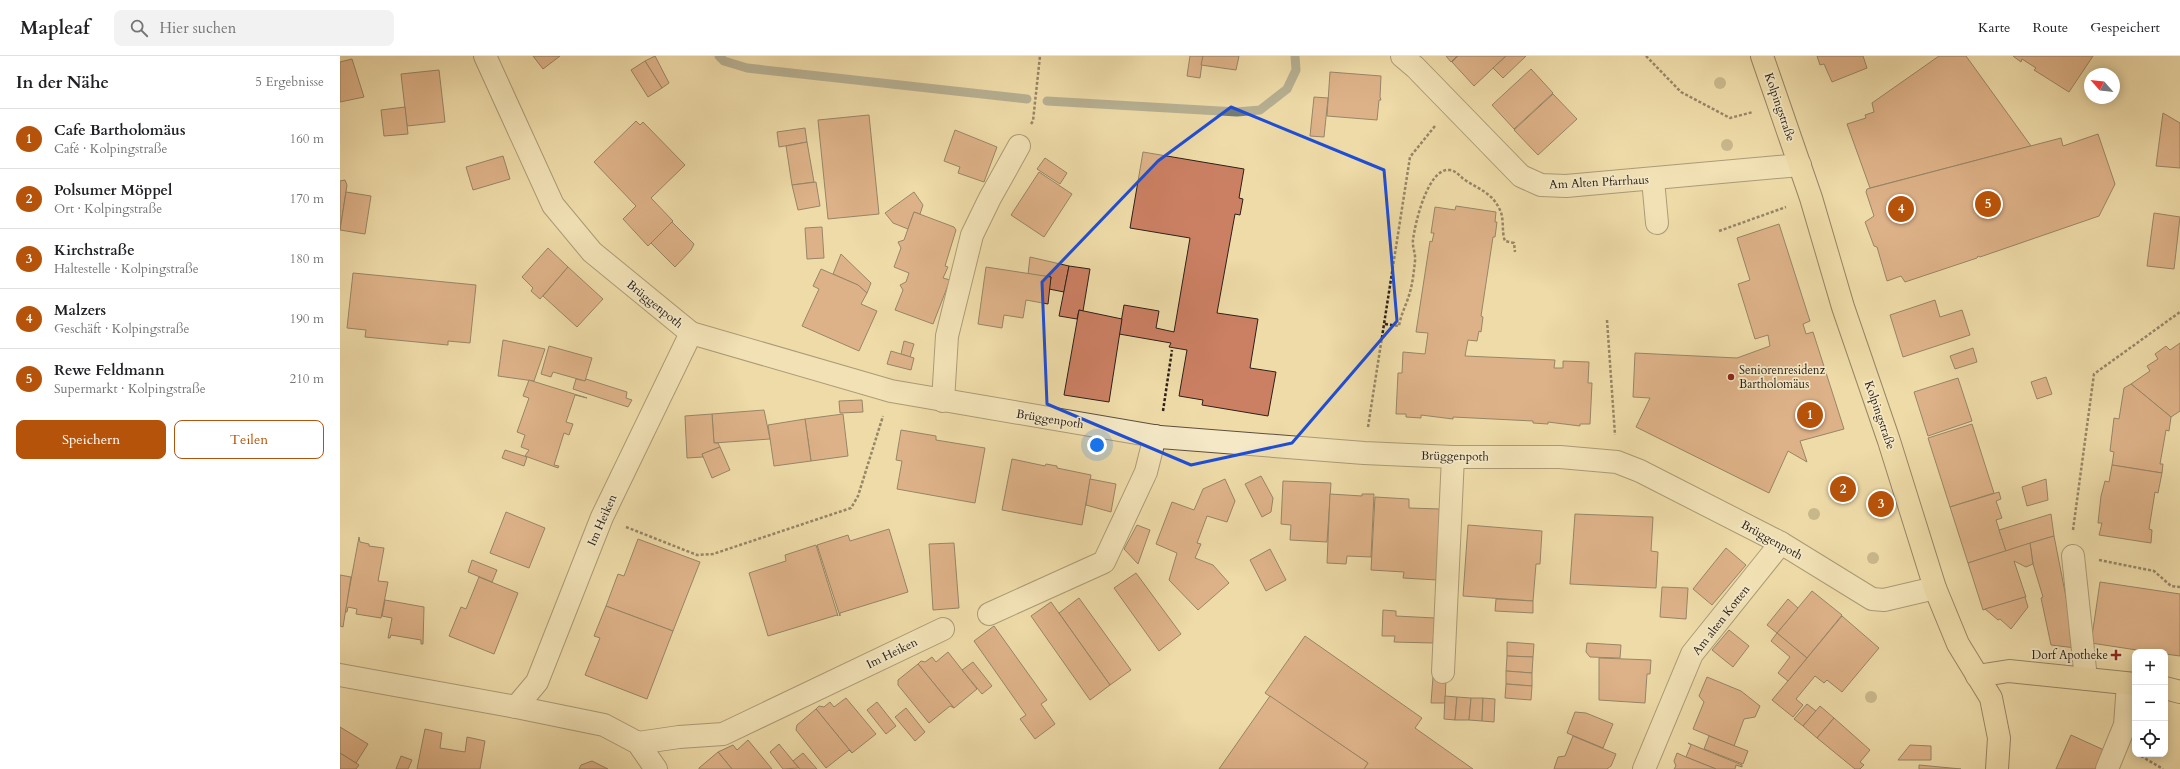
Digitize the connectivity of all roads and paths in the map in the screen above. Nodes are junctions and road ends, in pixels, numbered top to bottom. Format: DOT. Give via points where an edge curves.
graph roads {
  1 [pos="485,56"];
  2 [pos="1040,56"];
  3 [pos="1402,56"];
  4 [pos="1646,56"];
  5 [pos="1762,56"];
  6 [pos="1780,104"];
  7 [pos="1453,105"];
  8 [pos="1019,146"];
  9 [pos="1800,165"];
  10 [pos="1653,180"];
  11 [pos="1811,198"];
  12 [pos="1657,223"];
  13 [pos="1719,231"];
  14 [pos="1515,252"];
  15 [pos="2180,312"];
  16 [pos="1608,320"];
  17 [pos="1385,324"];
  18 [pos="692,333"];
  19 [pos="1172,350"];
  20 [pos="891,391"];
  21 [pos="943,401"];
  22 [pos="1157,437"];
  23 [pos="1364,453"];
  24 [pos="1453,457"];
  25 [pos="1617,462"];
  26 [pos="602,517"];
  27 [pos="1781,543"];
  28 [pos="2073,556"];
  29 [pos="2171,586"];
  30 [pos="2180,587"];
  31 [pos="1935,588"];
  32 [pos="2171,590"];
  33 [pos="989,614"];
  34 [pos="943,629"];
  35 [pos="1443,672"];
  36 [pos="340,675"];
  37 [pos="1977,676"];
  38 [pos="2086,679"];
  39 [pos="2131,684"];
  40 [pos="2168,689"];
  41 [pos="2180,692"];
  42 [pos="516,706"];
  43 [pos="638,743"];
  44 [pos="2142,757"];
  45 [pos="656,769"];
  46 [pos="1644,769"];
  47 [pos="1997,769"];
  48 [pos="2107,769"];
  49 [pos="2163,769"];
  1 -- 18 [label="street, Brüggenpoth" via="553,205 592,252"];
  2 -- 8 [label="path" via="1033,121"];
  3 -- 7 [label="street, Am Alten Pfarrhaus"];
  4 -- 6 [label="path" via="1681,92 1730,118"];
  5 -- 6 [label="main road, Kolpingstraße"];
  6 -- 9 [label="main road, Kolpingstraße"];
  7 -- 10 [label="street, Am Alten Pfarrhaus" via="1521,176 1541,185 1566,186"];
  7 -- 17 [label="path" via="1410,157"];
  8 -- 21 [label="street" via="972,235 947,336"];
  9 -- 10 [label="street, Am Alten Pfarrhaus"];
  9 -- 11 [label="main road, Kolpingstraße"];
  10 -- 12 [label="street"];
  11 -- 13 [label="path"];
  11 -- 31 [label="main road, Kolpingstraße"];
  14 -- 17 [label="path" via="1514,243 1505,241 1500,210 1492,197 1480,187 1462,178 1458,172 1439,172 1430,183 1413,241 1416,259 1411,288 1399,326"];
  15 -- 28 [label="path" via="2094,374 2072,520"];
  16 -- 25 [label="path"];
  17 -- 23 [label="path"];
  18 -- 20 [label="street, Brüggenpoth"];
  18 -- 26 [label="street, Im Heiken"];
  19 -- 22 [label="path"];
  20 -- 21 [label="street, Brüggenpoth"];
  20 -- 26 [label="path" via="858,496 851,508 713,554 697,555"];
  21 -- 22 [label="street, Brüggenpoth"];
  22 -- 23 [label="street, Brüggenpoth"];
  22 -- 33 [label="street" via="1146,472 1104,562"];
  23 -- 24 [label="street, Brüggenpoth"];
  24 -- 25 [label="street, Brüggenpoth" via="1560,457"];
  24 -- 35 [label="street"];
  25 -- 27 [label="street, Brüggenpoth" via="1640,471"];
  26 -- 42 [label="street, Im Heiken" via="537,682"];
  27 -- 31 [label="street, Brüggenpoth" via="1872,599 1884,600"];
  27 -- 46 [label="street, Am alten Kotten" via="1692,654"];
  28 -- 29 [label="path" via="2154,571"];
  28 -- 38 [label="street"];
  29 -- 30 [label="path"];
  29 -- 32 [label="path"];
  31 -- 37 [label="main road, Kolpingstraße" via="1946,619"];
  34 -- 43 [label="street, Im Heiken" via="723,734"];
  36 -- 42 [label="street"];
  37 -- 38 [label="main road" via="2009,671"];
  37 -- 47 [label="main road, Kolpingstraße" via="1990,698 1999,738"];
  38 -- 39 [label="main road"];
  39 -- 48 [label="street" via="2125,726"];
  40 -- 41 [label="main road"];
  42 -- 43 [label="street" via="604,725"];
  43 -- 45 [label="street"];
  44 -- 49 [label="path"];
}
